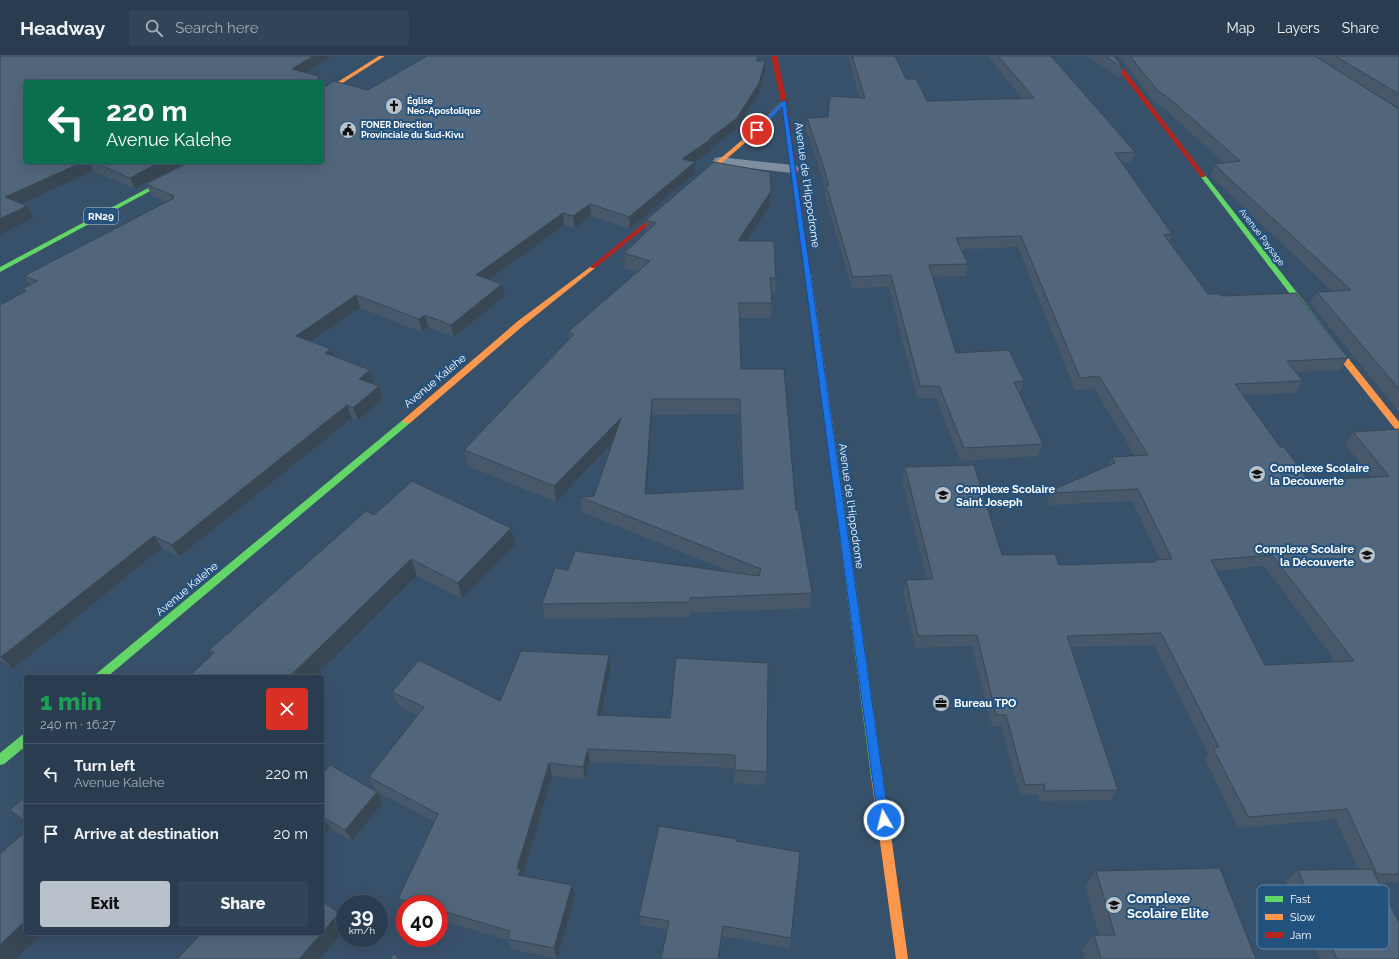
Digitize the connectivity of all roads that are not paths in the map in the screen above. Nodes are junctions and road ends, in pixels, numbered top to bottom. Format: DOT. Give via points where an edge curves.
graph roads {
  1 [pos="382,56"];
  2 [pos="774,56"];
  3 [pos="1111,56"];
  4 [pos="324,93"];
  5 [pos="784,102"];
  6 [pos="720,161"];
  7 [pos="197,164"];
  8 [pos="792,169"];
  9 [pos="690,187"];
  10 [pos="678,197"];
  11 [pos="0,270"];
  12 [pos="1399,428"];
  13 [pos="102,675"];
  14 [pos="24,741"];
  15 [pos="0,760"];
  16 [pos="902,959"];
  1 -- 4 [label="street"];
  2 -- 5 [label="street, Avenue de l'Hippodrome"];
  3 -- 12 [label="street, Avenue Paysage" via="1309,316"];
  5 -- 6 [label="street" via="757,130"];
  5 -- 8 [label="street, Avenue de l'Hippodrome"];
  6 -- 8 [label="street"];
  6 -- 9 [label="street"];
  7 -- 11 [label="street, RN29"];
  8 -- 16 [label="street, Avenue de l'Hippodrome"];
  10 -- 13 [label="street, Avenue Kalehe" via="636,234 521,323"];
  14 -- 15 [label="street"];
}
